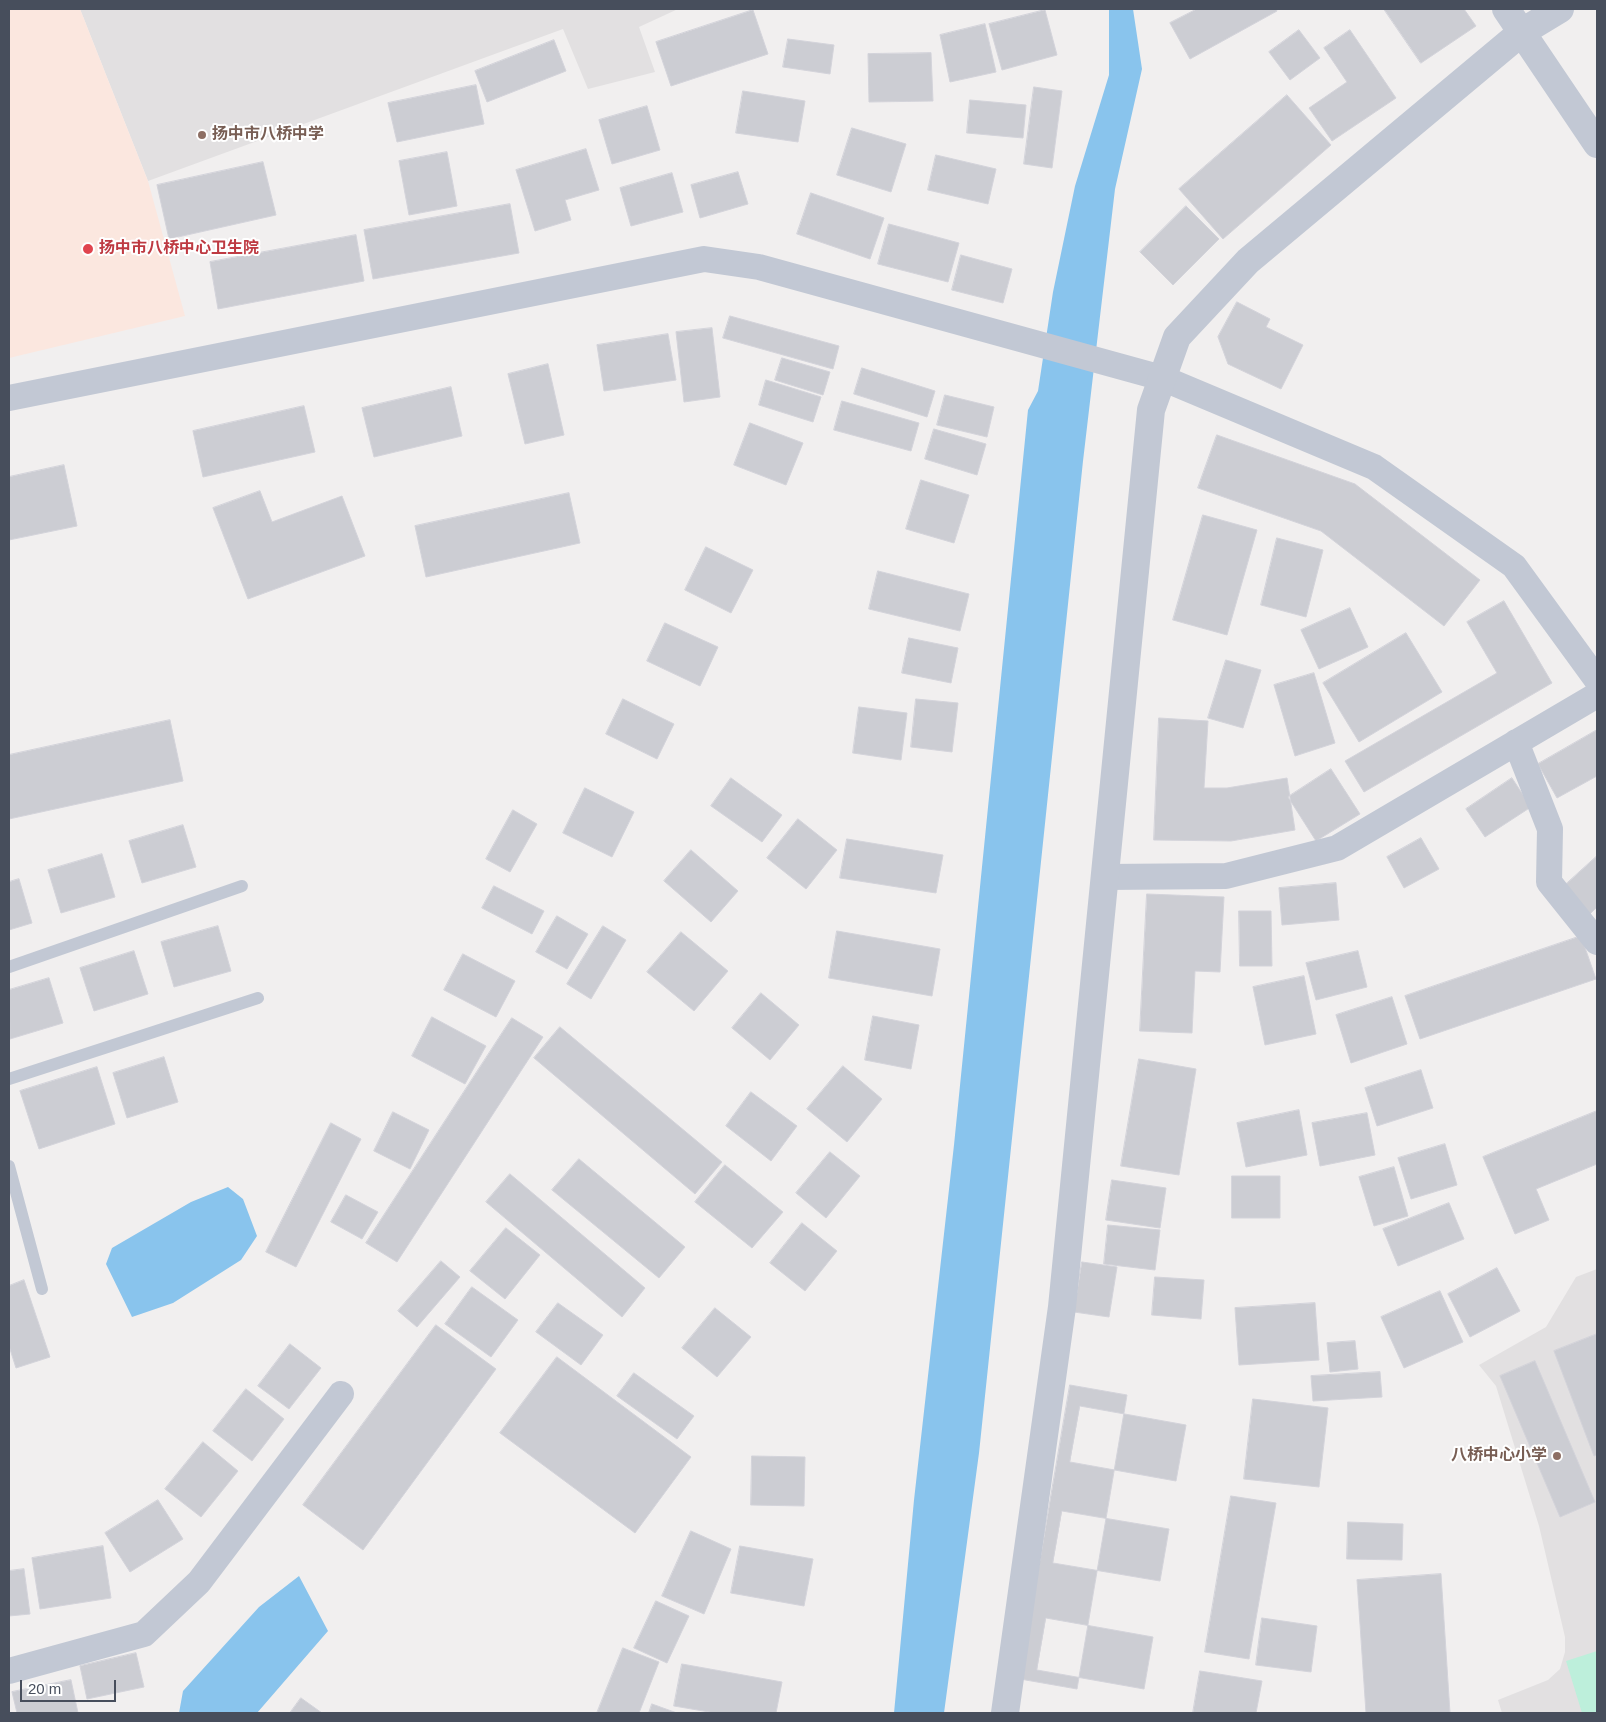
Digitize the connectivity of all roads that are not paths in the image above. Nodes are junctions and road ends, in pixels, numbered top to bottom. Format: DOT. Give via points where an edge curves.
graph roads {
  1 [pos="1506,9"];
  2 [pos="1560,9"];
  3 [pos="1522,32"];
  4 [pos="1597,144"];
  5 [pos="1162,378"];
  6 [pos="9,398"];
  7 [pos="1597,680"];
  8 [pos="1597,694"];
  9 [pos="1516,742"];
  10 [pos="1105,876"];
  11 [pos="242,886"];
  12 [pos="1597,942"];
  13 [pos="9,967"];
  14 [pos="258,998"];
  15 [pos="9,1079"];
  16 [pos="9,1166"];
  17 [pos="42,1289"];
  18 [pos="341,1394"];
  19 [pos="9,1671"];
  20 [pos="1005,1713"];
  1 -- 3 [label="street"];
  2 -- 3 [label="street"];
  3 -- 4 [label="street"];
  3 -- 5 [label="street" via="1248,260 1177,337"];
  5 -- 6 [label="street" via="759,268 704,259"];
  5 -- 7 [label="street" via="1374,467 1514,566"];
  5 -- 10 [label="street" via="1151,410"];
  8 -- 9 [label="street"];
  9 -- 10 [label="street" via="1337,848 1226,876"];
  9 -- 12 [label="street" via="1550,829 1549,882"];
  10 -- 20 [label="street" via="1062,1307"];
  11 -- 13 [label="lane"];
  14 -- 15 [label="lane"];
  16 -- 17 [label="lane"];
  18 -- 19 [label="street" via="199,1582 144,1634"];
}
